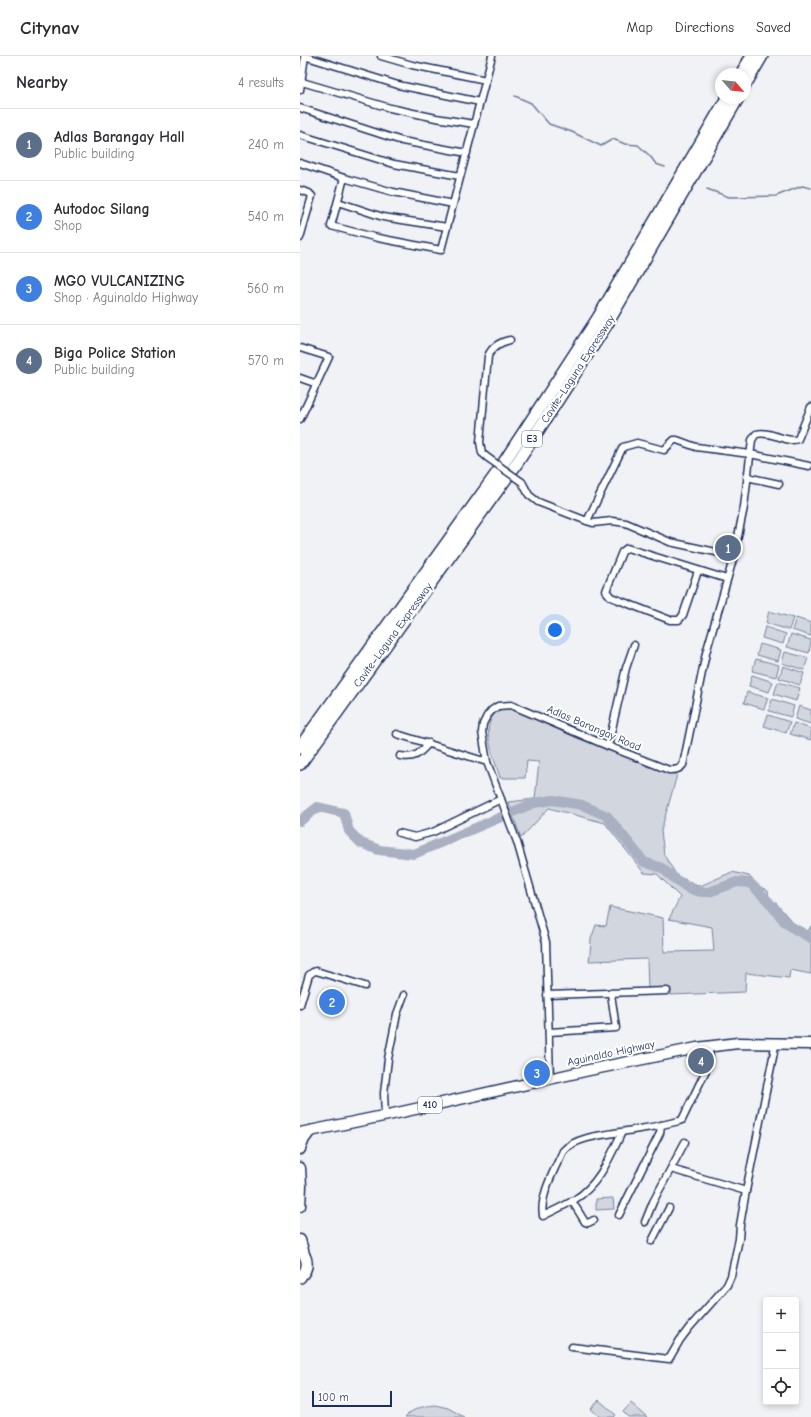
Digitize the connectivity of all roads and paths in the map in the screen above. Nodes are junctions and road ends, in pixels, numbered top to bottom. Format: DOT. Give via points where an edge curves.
graph roads {
  1 [pos="305,56"];
  2 [pos="381,56"];
  3 [pos="492,56"];
  4 [pos="752,56"];
  5 [pos="762,56"];
  6 [pos="745,68"];
  7 [pos="751,75"];
  8 [pos="486,80"];
  9 [pos="302,82"];
  10 [pos="300,90"];
  11 [pos="480,102"];
  12 [pos="723,104"];
  13 [pos="735,104"];
  14 [pos="300,108"];
  15 [pos="474,124"];
  16 [pos="300,135"];
  17 [pos="467,153"];
  18 [pos="300,163"];
  19 [pos="460,176"];
  20 [pos="344,178"];
  21 [pos="300,190"];
  22 [pos="338,202"];
  23 [pos="453,204"];
  24 [pos="303,218"];
  25 [pos="447,227"];
  26 [pos="300,238"];
  27 [pos="510,340"];
  28 [pos="300,348"];
  29 [pos="300,378"];
  30 [pos="317,384"];
  31 [pos="303,405"];
  32 [pos="811,407"];
  33 [pos="300,419"];
  34 [pos="750,454"];
  35 [pos="809,466"];
  36 [pos="748,477"];
  37 [pos="779,484"];
  38 [pos="587,521"];
  39 [pos="734,556"];
  40 [pos="698,571"];
  41 [pos="727,580"];
  42 [pos="634,645"];
  43 [pos="398,734"];
  44 [pos="429,743"];
  45 [pos="608,746"];
  46 [pos="300,747"];
  47 [pos="400,756"];
  48 [pos="487,762"];
  49 [pos="300,764"];
  50 [pos="501,798"];
  51 [pos="400,833"];
  52 [pos="365,986"];
  53 [pos="667,991"];
  54 [pos="404,994"];
  55 [pos="611,994"];
  56 [pos="548,996"];
  57 [pos="300,1005"];
  58 [pos="549,1032"];
  59 [pos="774,1043"];
  60 [pos="811,1044"];
  61 [pos="709,1046"];
  62 [pos="550,1078"];
  63 [pos="385,1115"];
  64 [pos="661,1125"];
  65 [pos="305,1132"];
  66 [pos="622,1132"];
  67 [pos="685,1142"];
  68 [pos="300,1149"];
  69 [pos="300,1168"];
  70 [pos="671,1170"];
  71 [pos="746,1191"];
  72 [pos="572,1201"];
  73 [pos="300,1206"];
  74 [pos="668,1208"];
  75 [pos="619,1214"];
  76 [pos="594,1220"];
  77 [pos="645,1222"];
  78 [pos="300,1240"];
  79 [pos="652,1241"];
  80 [pos="302,1253"];
  81 [pos="300,1277"];
  82 [pos="572,1347"];
  1 -- 9 [label="street"];
  1 -- 11 [label="street" via="398,85"];
  2 -- 8 [label="street"];
  3 -- 8 [label="street"];
  4 -- 6 [label="highway"];
  5 -- 7 [label="highway"];
  8 -- 11 [label="street"];
  9 -- 10 [label="street"];
  9 -- 15 [label="street" via="390,108"];
  11 -- 15 [label="street"];
  12 -- 46 [label="highway, Cavite–Laguna Expressway / E3" via="598,318 497,473"];
  13 -- 49 [label="highway, Cavite–Laguna Expressway / E3" via="608,324 515,466"];
  14 -- 17 [label="street" via="402,141"];
  15 -- 17 [label="street"];
  16 -- 19 [label="street" via="394,164"];
  17 -- 19 [label="street"];
  18 -- 20 [label="street"];
  19 -- 23 [label="street"];
  20 -- 22 [label="street"];
  20 -- 23 [label="street" via="393,192"];
  21 -- 24 [label="street" via="312,196"];
  22 -- 25 [label="street" via="383,217"];
  22 -- 25 [label="street" via="331,226 378,238 440,250"];
  23 -- 25 [label="street"];
  24 -- 26 [label="street"];
  27 -- 38 [label="street, bridge" via="493,348 488,356 480,442 482,453 522,482 538,502"];
  28 -- 30 [label="street" via="329,357"];
  29 -- 30 [label="street"];
  30 -- 31 [label="street"];
  31 -- 33 [label="street"];
  32 -- 34 [label="street, Adlas Barangay Road" via="800,437 791,441 766,433 756,434 752,440"];
  34 -- 35 [label="street"];
  34 -- 36 [label="street, Adlas Barangay Road"];
  34 -- 38 [label="street" via="696,447 677,440 664,450 637,443 623,447"];
  36 -- 37 [label="street"];
  36 -- 39 [label="street, Adlas Barangay Road"];
  38 -- 39 [label="street" via="626,523 670,542"];
  39 -- 41 [label="street, Adlas Barangay Road"];
  40 -- 40 [label="street" via="679,620 670,620 611,597 606,591 625,548"];
  40 -- 41 [label="street"];
  41 -- 45 [label="street, Adlas Barangay Road" via="706,653 683,765 675,770 669,770"];
  42 -- 45 [label="street" via="626,668"];
  43 -- 44 [label="street"];
  44 -- 47 [label="street" via="415,756"];
  44 -- 48 [label="street"];
  45 -- 48 [label="street, Adlas Barangay Road" via="504,704 492,710 483,724"];
  48 -- 50 [label="street, Adlas Barangay Road"];
  50 -- 51 [label="street" via="433,832 415,837"];
  50 -- 56 [label="street, Adlas Barangay Road" via="510,820 546,942"];
  52 -- 57 [label="street" via="313,972 309,975"];
  53 -- 55 [label="street"];
  54 -- 63 [label="street" via="397,1014 388,1059 384,1093"];
  55 -- 56 [label="street"];
  55 -- 58 [label="street" via="616,1028"];
  56 -- 58 [label="street, Adlas Barangay Road"];
  58 -- 62 [label="street, Adlas Barangay Road"];
  59 -- 60 [label="main road, Aguinaldo Highway / 410"];
  59 -- 61 [label="main road, Aguinaldo Highway / 410"];
  59 -- 71 [label="street"];
  61 -- 62 [label="main road, Aguinaldo Highway / 410"];
  61 -- 64 [label="street" via="710,1062 682,1120"];
  62 -- 63 [label="main road, Aguinaldo Highway / 410"];
  63 -- 65 [label="main road, Aguinaldo Highway / 410"];
  64 -- 66 [label="street"];
  64 -- 75 [label="street" via="660,1133"];
  65 -- 68 [label="main road"];
  66 -- 72 [label="street" via="596,1182"];
  66 -- 72 [label="street" via="579,1141 570,1144 563,1151 543,1198 543,1216"];
  67 -- 70 [label="street"];
  69 -- 73 [label="main road"];
  70 -- 71 [label="street"];
  70 -- 77 [label="street"];
  71 -- 82 [label="street" via="734,1267 729,1280 689,1328 669,1360"];
  72 -- 76 [label="street" via="585,1222"];
  74 -- 79 [label="street"];
  78 -- 80 [label="main road"];
  80 -- 81 [label="main road" via="307,1266"];
}
